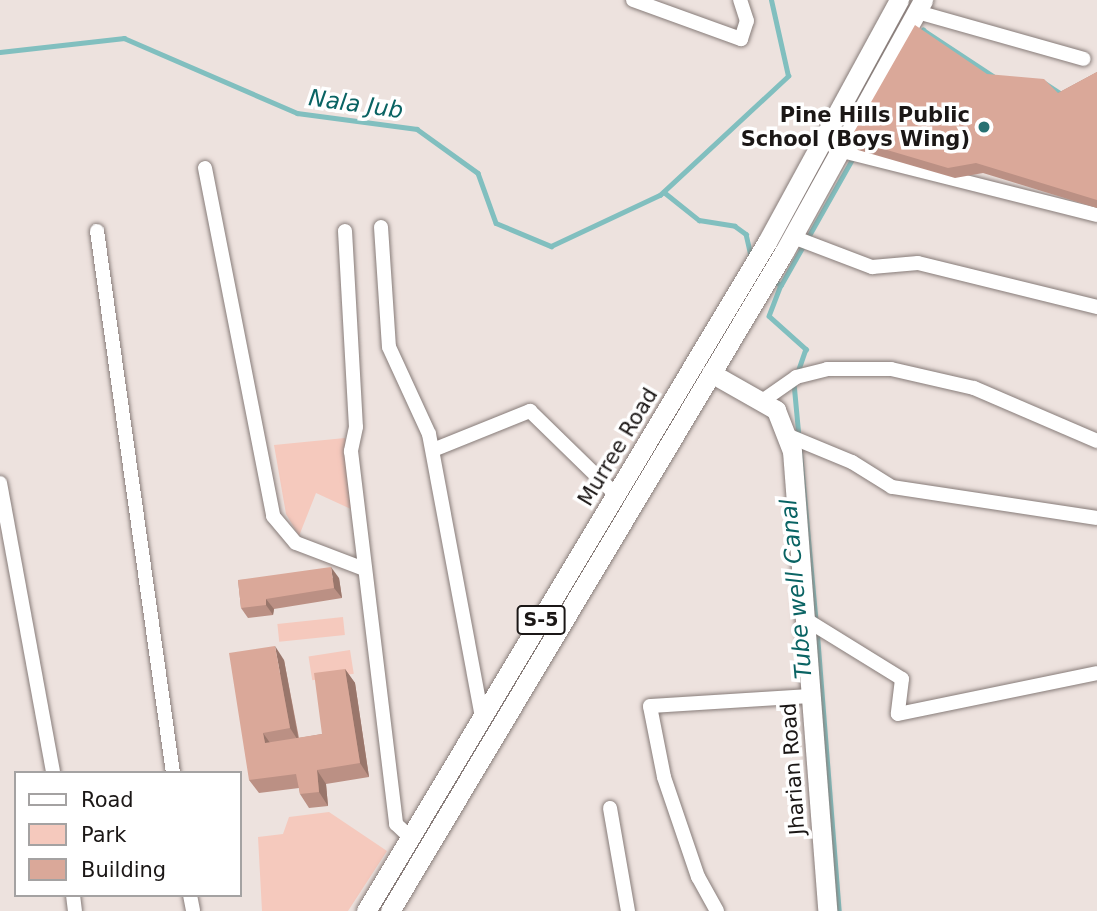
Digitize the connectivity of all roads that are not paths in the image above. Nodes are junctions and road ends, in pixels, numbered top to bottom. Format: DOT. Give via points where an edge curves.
graph roads {
  1 [pos="633,0"];
  2 [pos="740,0"];
  3 [pos="899,0"];
  4 [pos="920,6"];
  5 [pos="1084,59"];
  6 [pos="844,101"];
  7 [pos="864,110"];
  8 [pos="842,151"];
  9 [pos="205,168"];
  10 [pos="1097,215"];
  11 [pos="381,227"];
  12 [pos="345,230"];
  13 [pos="97,231"];
  14 [pos="781,244"];
  15 [pos="1097,307"];
  16 [pos="724,333"];
  17 [pos="711,373"];
  18 [pos="765,399"];
  19 [pos="789,436"];
  20 [pos="1097,441"];
  21 [pos="433,450"];
  22 [pos="0,483"];
  23 [pos="616,495"];
  24 [pos="1097,518"];
  25 [pos="589,559"];
  26 [pos="364,569"];
  27 [pos="805,618"];
  28 [pos="1097,673"];
  29 [pos="811,696"];
  30 [pos="482,716"];
  31 [pos="53,771"];
  32 [pos="173,771"];
  33 [pos="610,808"];
  34 [pos="409,836"];
  35 [pos="366,911"];
  36 [pos="390,911"];
  37 [pos="628,911"];
  38 [pos="718,911"];
  39 [pos="827,911"];
  1 -- 2 [label="street" via="741,39 747,21"];
  3 -- 6 [label="main road, Murree Road / S-5"];
  4 -- 5 [label="street"];
  4 -- 7 [label="main road, Murree Road / S-5" via="906,46"];
  6 -- 7 [label="main road"];
  6 -- 14 [label="main road, Murree Road / S-5"];
  7 -- 8 [label="main road, Murree Road / S-5"];
  8 -- 10 [label="street"];
  8 -- 14 [label="main road, Murree Road / S-5"];
  9 -- 26 [label="street" via="274,516 296,543"];
  11 -- 21 [label="street" via="389,347"];
  12 -- 26 [label="street" via="356,427 351,451"];
  13 -- 32 [label="street"];
  14 -- 15 [label="street" via="872,267 918,263"];
  14 -- 16 [label="main road, Murree Road / S-5"];
  16 -- 17 [label="main road, Murree Road / S-5"];
  16 -- 23 [label="main road, Murree Road / S-5"];
  17 -- 18 [label="main road"];
  17 -- 25 [label="main road, Murree Road / S-5"];
  18 -- 19 [label="main road, Jharian Road"];
  18 -- 20 [label="street" via="796,377 827,369 891,369 974,388"];
  19 -- 24 [label="street" via="852,462 892,487"];
  19 -- 27 [label="main road, Jharian Road"];
  21 -- 23 [label="street" via="530,411"];
  21 -- 30 [label="street"];
  22 -- 31 [label="street"];
  23 -- 25 [label="main road, Murree Road / S-5"];
  25 -- 30 [label="main road, Murree Road / S-5"];
  25 -- 36 [label="main road, Murree Road / S-5"];
  26 -- 34 [label="street" via="396,824"];
  27 -- 28 [label="street" via="902,680 898,714"];
  27 -- 29 [label="main road, Jharian Road"];
  29 -- 38 [label="street" via="650,706 664,777 698,877"];
  29 -- 39 [label="main road, Jharian Road"];
  30 -- 34 [label="main road, Murree Road / S-5"];
  33 -- 37 [label="street"];
  34 -- 35 [label="main road, Murree Road / S-5"];
}
